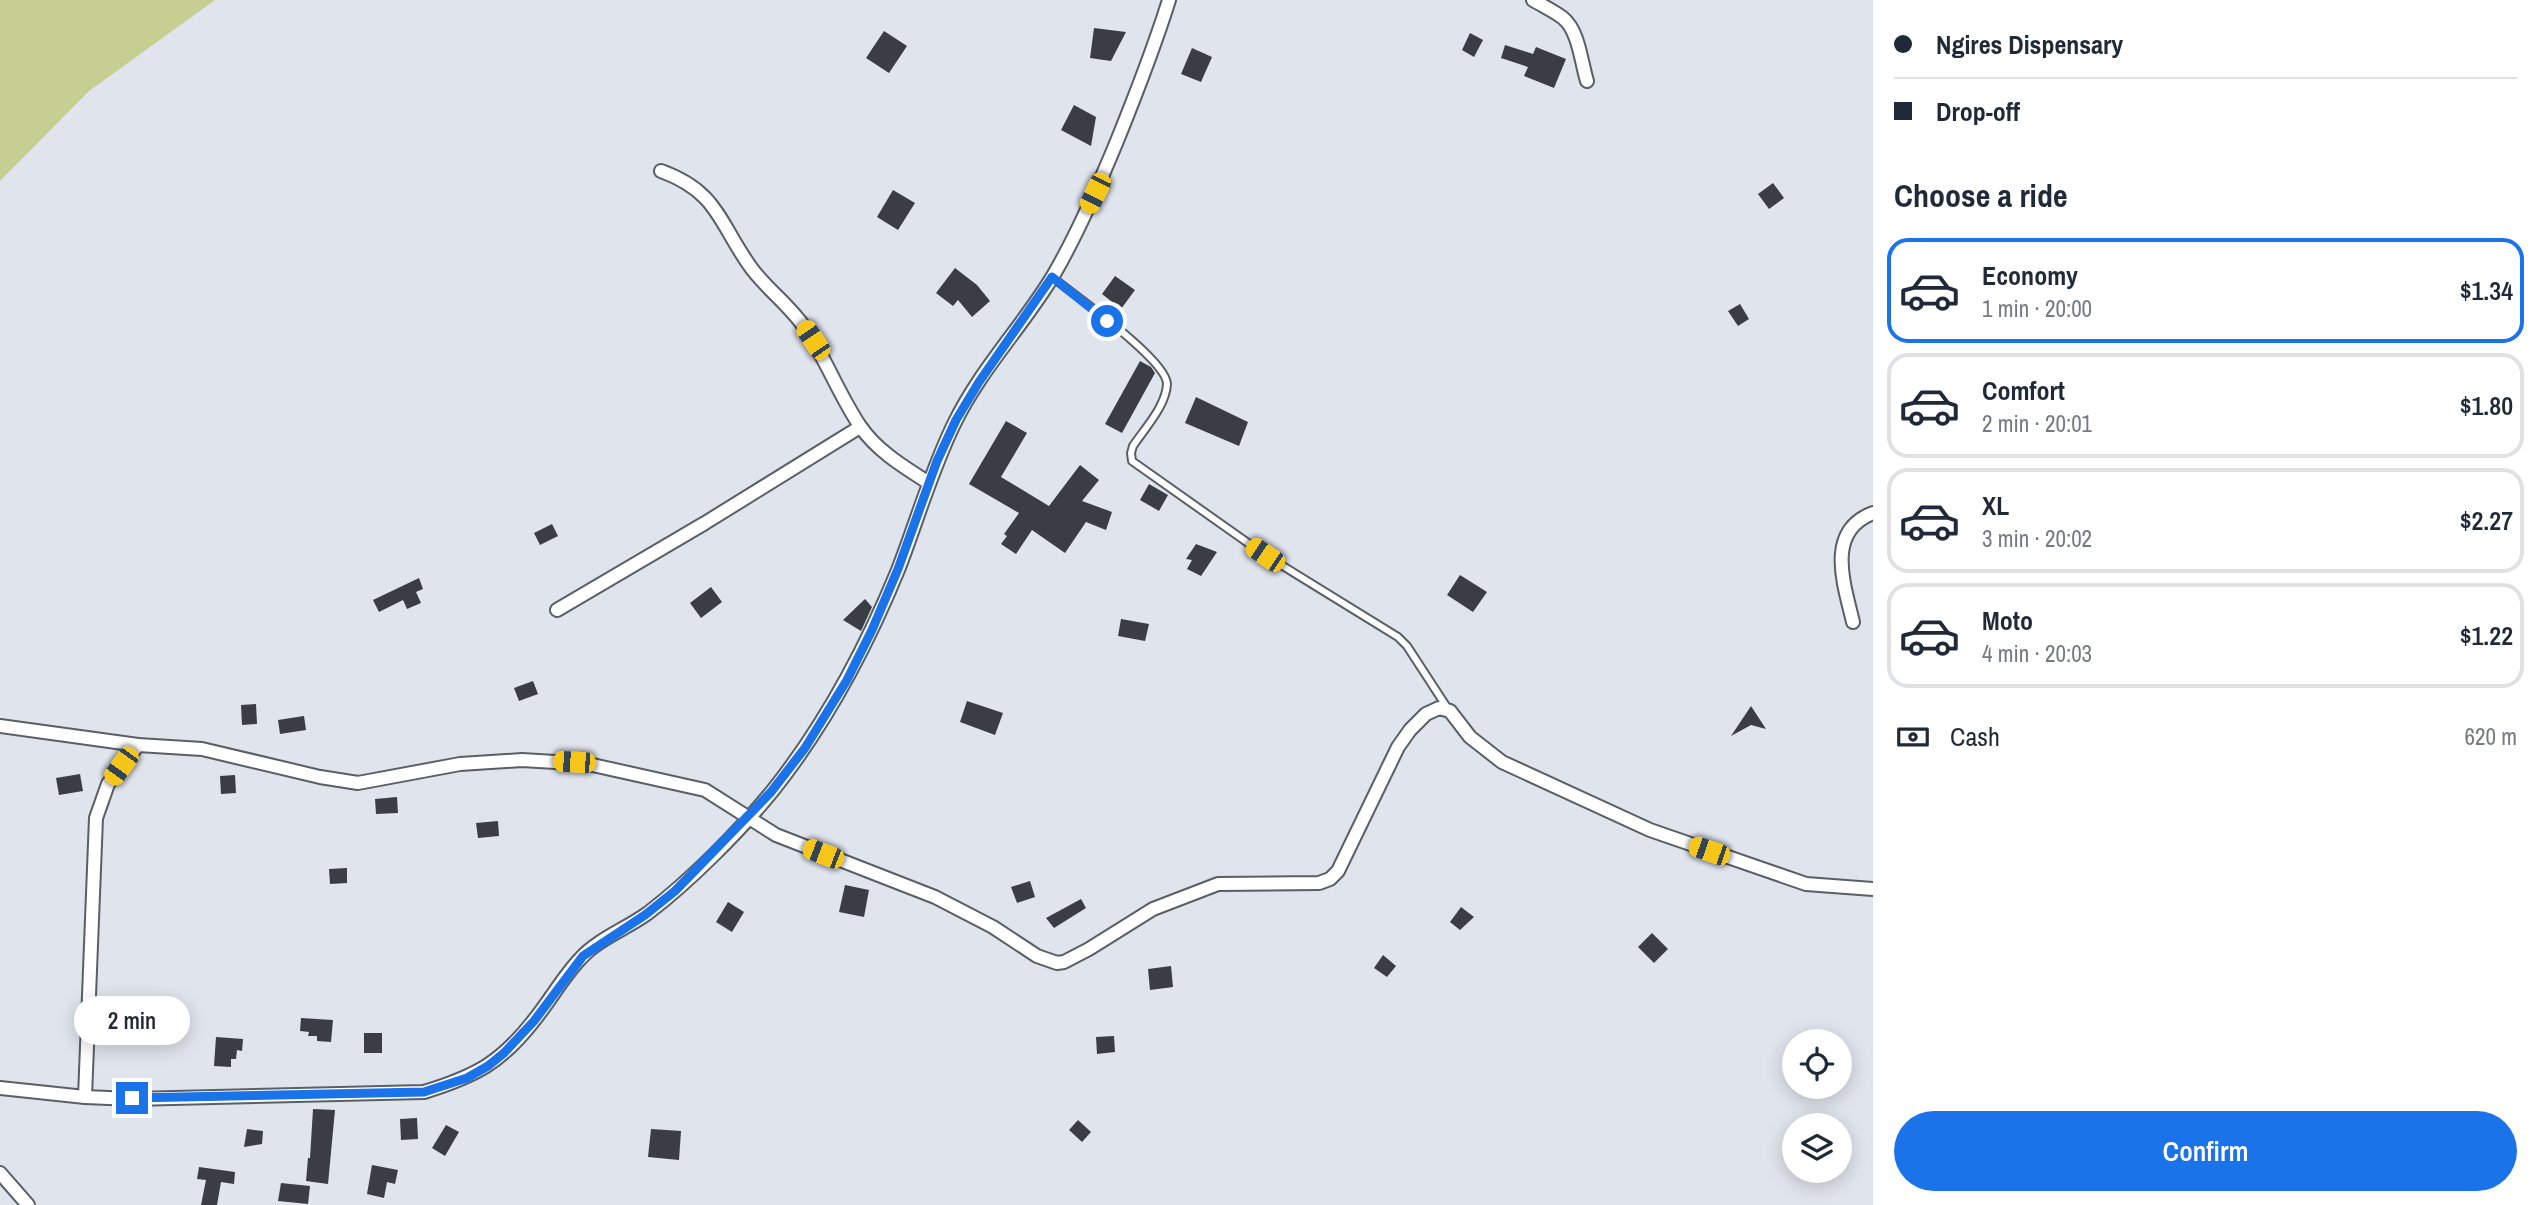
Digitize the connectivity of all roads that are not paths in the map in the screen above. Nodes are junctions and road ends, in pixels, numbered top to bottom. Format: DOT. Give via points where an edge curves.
graph roads {
  1 [pos="1169,0"];
  2 [pos="1534,0"];
  3 [pos="1587,81"];
  4 [pos="661,171"];
  5 [pos="1052,277"];
  6 [pos="860,427"];
  7 [pos="929,483"];
  8 [pos="1873,513"];
  9 [pos="557,610"];
  10 [pos="1853,622"];
  11 [pos="1450,710"];
  12 [pos="0,726"];
  13 [pos="138,745"];
  14 [pos="747,818"];
  15 [pos="1873,889"];
  16 [pos="0,1088"];
  17 [pos="85,1097"];
  18 [pos="0,1173"];
  19 [pos="29,1205"];
  1 -- 5 [label="street" via="1095,193"];
  2 -- 3 [label="street" via="1568,23"];
  4 -- 6 [label="street" via="684,179 710,201 751,267 813,340"];
  5 -- 7 [label="street" via="956,420"];
  5 -- 11 [label="lane" via="1143,349 1164,372 1167,382 1161,404 1133,446 1132,461 1265,555 1398,637"];
  6 -- 7 [label="street" via="883,451"];
  6 -- 9 [label="street"];
  7 -- 14 [label="street" via="898,569 847,680 805,748"];
  8 -- 10 [label="street" via="1850,528 1843,544 1841,565"];
  11 -- 14 [label="street" via="1439,708 1426,714 1404,738 1330,879 1319,883 1218,884 1153,909 1064,962 1037,956 935,897 776,835"];
  11 -- 15 [label="street" via="1470,737 1502,762 1650,830 1806,884"];
  12 -- 13 [label="street"];
  13 -- 14 [label="street" via="202,749 320,778 358,782 460,764 574,762 705,790"];
  13 -- 17 [label="street" via="108,784 96,818"];
  14 -- 17 [label="street" via="675,891 583,956 504,1053 467,1078 416,1092"];
  16 -- 17 [label="street"];
  18 -- 19 [label="street"];
}
